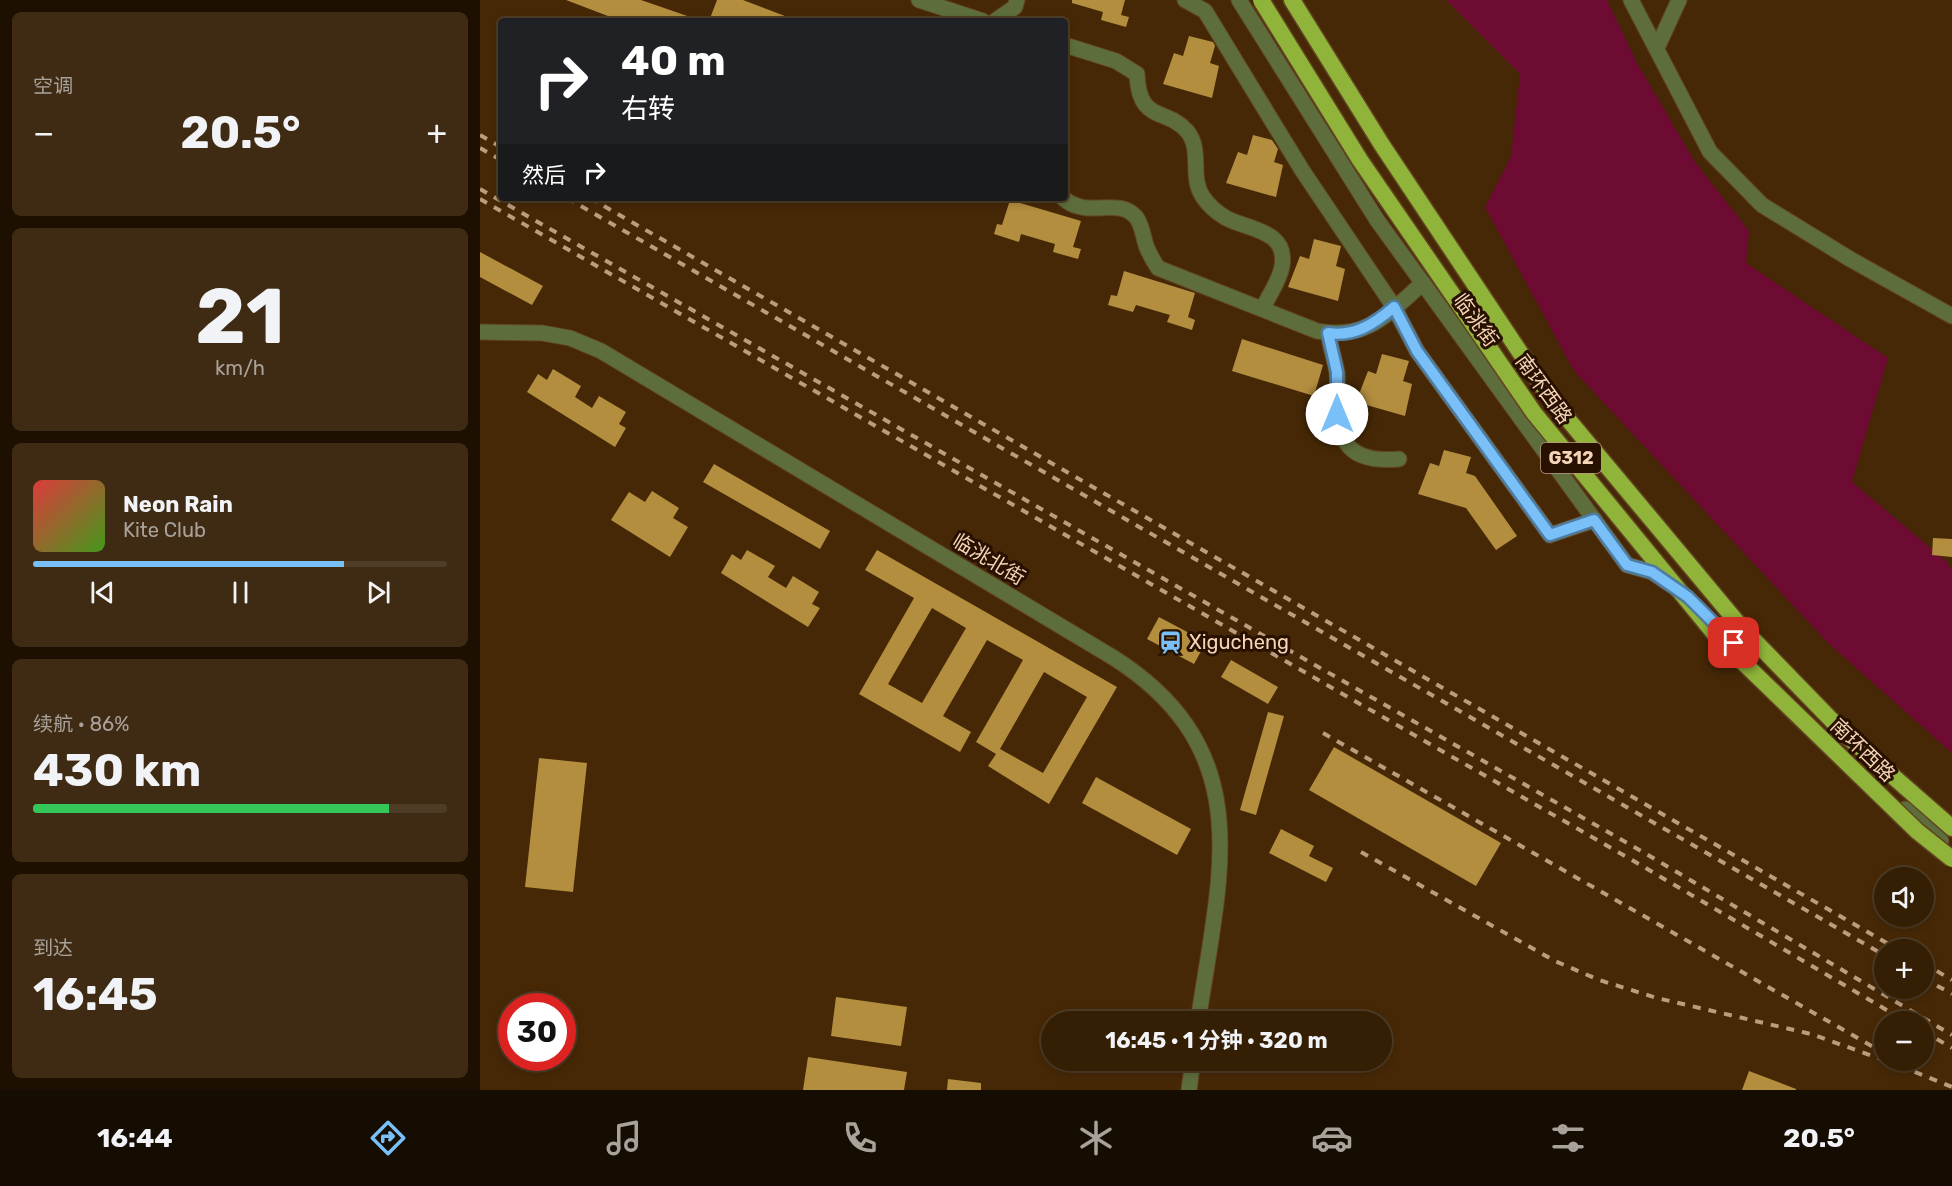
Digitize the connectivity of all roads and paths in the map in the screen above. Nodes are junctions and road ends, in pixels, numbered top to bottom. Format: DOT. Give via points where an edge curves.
graph roads {
  1 [pos="919,0"];
  2 [pos="1017,0"];
  3 [pos="1185,0"];
  4 [pos="1239,0"];
  5 [pos="1261,0"];
  6 [pos="1292,0"];
  7 [pos="1631,0"];
  8 [pos="1679,0"];
  9 [pos="970,18"];
  10 [pos="1000,18"];
  11 [pos="1068,46"];
  12 [pos="1657,48"];
  13 [pos="1068,201"];
  14 [pos="1423,283"];
  15 [pos="1394,307"];
  16 [pos="1263,308"];
  17 [pos="1952,316"];
  18 [pos="480,332"];
  19 [pos="1328,333"];
  20 [pos="1399,459"];
  21 [pos="1594,520"];
  22 [pos="1952,828"];
  23 [pos="1952,851"];
  24 [pos="1952,859"];
  25 [pos="1200,1011"];
  26 [pos="1192,1071"];
  27 [pos="1189,1090"];
  1 -- 9 [label="street"];
  2 -- 10 [label="street" via="1015,8"];
  3 -- 15 [label="street" via="1205,11 1302,170"];
  4 -- 14 [label="street, 临洮街" via="1377,220"];
  5 -- 24 [label="highway, 南环西路 / G312, bridge" via="1360,160 1534,413 1718,638 1917,831"];
  6 -- 22 [label="highway, 南环西路 / G312" via="1382,145 1551,399 1742,628 1847,736"];
  7 -- 12 [label="street"];
  8 -- 12 [label="street"];
  11 -- 16 [label="street" via="1116,61 1137,74 1141,99 1149,109 1180,124 1192,139 1195,176 1212,209 1274,239 1280,248 1282,269"];
  12 -- 17 [label="street" via="1710,152 1762,205"];
  13 -- 16 [label="street" via="1082,208 1119,207 1128,211 1141,226 1158,268"];
  14 -- 15 [label="street"];
  14 -- 21 [label="street, 临洮街"];
  15 -- 19 [label="street" via="1374,325 1356,332"];
  15 -- 21 [label="street" via="1417,351 1550,535"];
  16 -- 19 [label="street"];
  18 -- 25 [label="street, 临洮北街" via="542,333 570,338 601,351 1114,658 1158,691 1180,714 1208,763 1218,807 1218,879"];
  19 -- 20 [label="street" via="1337,372 1337,414 1342,440 1368,458"];
  21 -- 23 [label="street, 临洮街" via="1627,565 1652,572 1688,597 1883,790"];
  26 -- 27 [label="street"];
}
